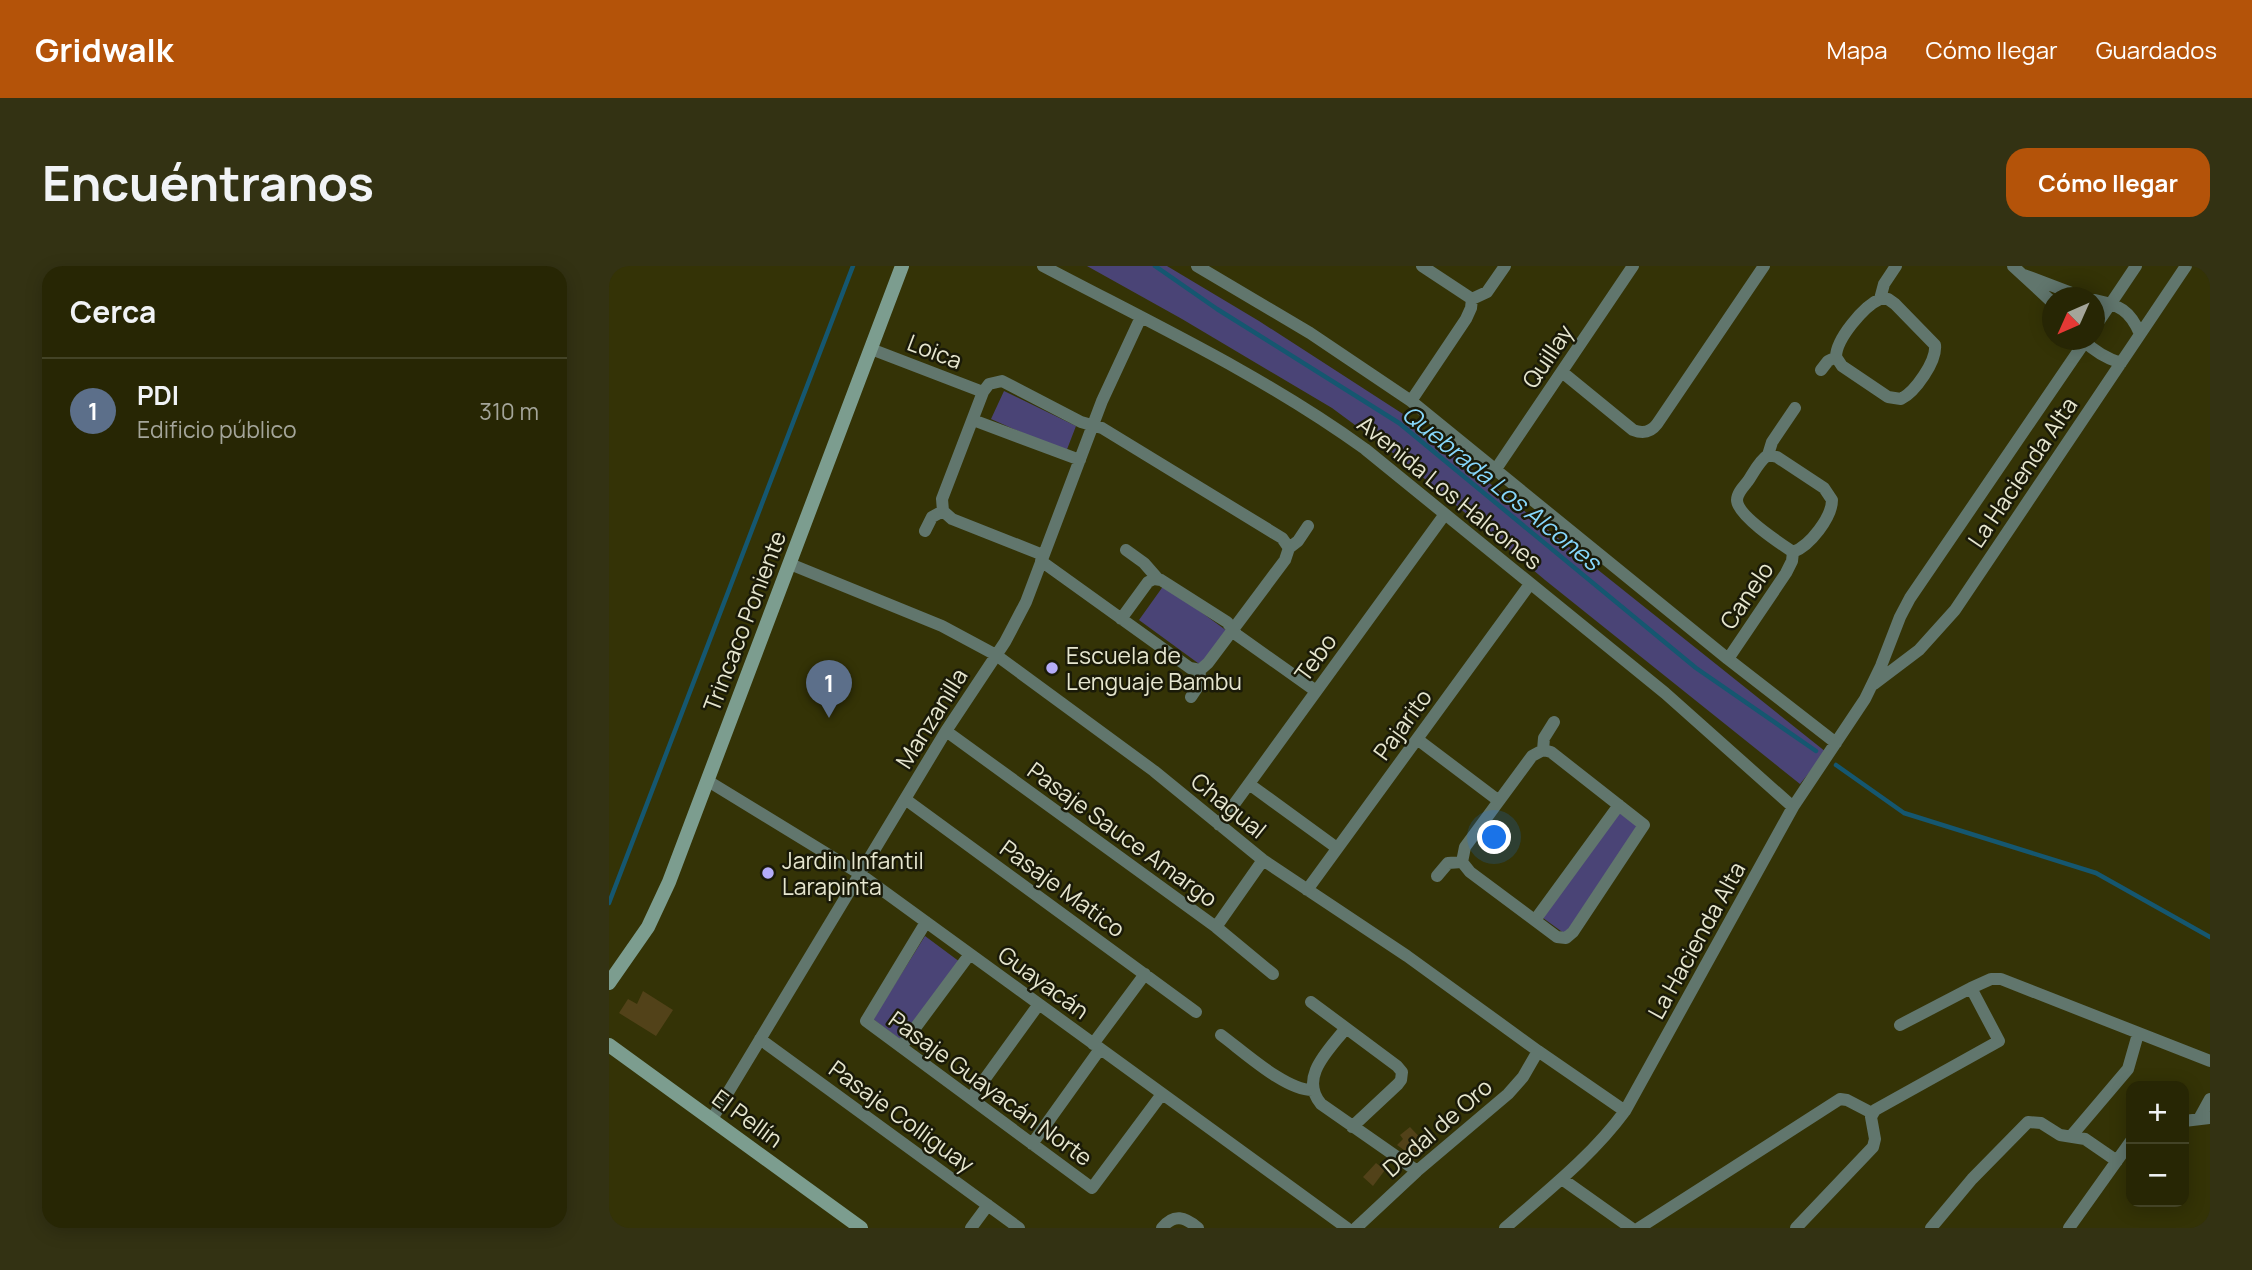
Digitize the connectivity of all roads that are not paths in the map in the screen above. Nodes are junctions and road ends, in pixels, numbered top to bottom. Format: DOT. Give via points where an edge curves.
graph roads {
  1 [pos="902,266"];
  2 [pos="1043,266"];
  3 [pos="1198,266"];
  4 [pos="1422,266"];
  5 [pos="1505,266"];
  6 [pos="1633,266"];
  7 [pos="1763,266"];
  8 [pos="1896,266"];
  9 [pos="2013,266"];
  10 [pos="2136,266"];
  11 [pos="2186,266"];
  12 [pos="2024,275"];
  13 [pos="2056,287"];
  14 [pos="2042,292"];
  15 [pos="1472,299"];
  16 [pos="1880,299"];
  17 [pos="2105,302"];
  18 [pos="2111,303"];
  19 [pos="2105,312"];
  20 [pos="1141,317"];
  21 [pos="2140,334"];
  22 [pos="871,349"];
  23 [pos="2078,350"];
  24 [pos="2097,350"];
  25 [pos="1836,357"];
  26 [pos="2121,363"];
  27 [pos="1821,370"];
  28 [pos="1562,372"];
  29 [pos="983,392"];
  30 [pos="1411,401"];
  31 [pos="1795,408"];
  32 [pos="973,420"];
  33 [pos="1093,425"];
  34 [pos="1768,455"];
  35 [pos="1080,460"];
  36 [pos="1496,469"];
  37 [pos="943,511"];
  38 [pos="1445,514"];
  39 [pos="1308,526"];
  40 [pos="925,531"];
  41 [pos="1289,548"];
  42 [pos="1126,550"];
  43 [pos="1793,552"];
  44 [pos="1042,558"];
  45 [pos="790,564"];
  46 [pos="1158,579"];
  47 [pos="1530,584"];
  48 [pos="1121,619"];
  49 [pos="1233,630"];
  50 [pos="996,655"];
  51 [pos="1728,659"];
  52 [pos="1200,670"];
  53 [pos="1873,684"];
  54 [pos="1316,691"];
  55 [pos="1191,697"];
  56 [pos="1554,722"];
  57 [pos="946,731"];
  58 [pos="1417,740"];
  59 [pos="1836,743"];
  60 [pos="1543,750"];
  61 [pos="708,781"];
  62 [pos="1249,784"];
  63 [pos="905,799"];
  64 [pos="1499,801"];
  65 [pos="1619,805"];
  66 [pos="1793,807"];
  67 [pos="1219,825"];
  68 [pos="1338,848"];
  69 [pos="1263,860"];
  70 [pos="1462,862"];
  71 [pos="860,874"];
  72 [pos="1437,876"];
  73 [pos="1307,890"];
  74 [pos="1535,920"];
  75 [pos="926,922"];
  76 [pos="1216,927"];
  77 [pos="970,954"];
  78 [pos="1145,974"];
  79 [pos="1273,974"];
  80 [pos="609,984"];
  81 [pos="1972,988"];
  82 [pos="1311,1002"];
  83 [pos="1039,1004"];
  84 [pos="1196,1012"];
  85 [pos="1900,1025"];
  86 [pos="1346,1028"];
  87 [pos="2137,1034"];
  88 [pos="1221,1035"];
  89 [pos="760,1039"];
  90 [pos="609,1045"];
  91 [pos="901,1047"];
  92 [pos="1097,1047"];
  93 [pos="1538,1051"];
  94 [pos="2210,1061"];
  95 [pos="1314,1090"];
  96 [pos="1162,1094"];
  97 [pos="971,1098"];
  98 [pos="2210,1099"];
  99 [pos="1625,1111"];
  100 [pos="1872,1113"];
  101 [pos="712,1119"];
  102 [pos="2205,1119"];
  103 [pos="1352,1127"];
  104 [pos="2073,1135"];
  105 [pos="1032,1144"];
  106 [pos="2129,1144"];
  107 [pos="2117,1161"];
  108 [pos="1417,1171"];
  109 [pos="1562,1179"];
  110 [pos="988,1205"];
  111 [pos="861,1228"];
  112 [pos="971,1228"];
  113 [pos="1019,1228"];
  114 [pos="1161,1228"];
  115 [pos="1198,1228"];
  116 [pos="1347,1228"];
  117 [pos="1356,1228"];
  118 [pos="1505,1228"];
  119 [pos="1631,1228"];
  120 [pos="1639,1228"];
  121 [pos="1796,1228"];
  122 [pos="1931,1228"];
  123 [pos="2069,1228"];
  1 -- 22 [label="street, Trincaco Poniente"];
  2 -- 20 [label="street, Avenida Los Halcones"];
  3 -- 30 [label="street, Avenida Los Halcones"];
  4 -- 15 [label="street"];
  5 -- 15 [label="street" via="1487,292"];
  6 -- 28 [label="street, Quillay"];
  7 -- 28 [label="street" via="1657,425 1646,432 1633,430"];
  8 -- 16 [label="street"];
  9 -- 12 [label="street"];
  10 -- 18 [label="street"];
  11 -- 21 [label="street, La Hacienda Alta"];
  12 -- 13 [label="street"];
  12 -- 14 [label="street"];
  15 -- 30 [label="street" via="1466,319"];
  16 -- 25 [label="street" via="1860,313 1836,348"];
  16 -- 25 [label="street" via="1895,303 1935,345 1934,357 1912,392 1901,399 1888,397"];
  17 -- 18 [label="street"];
  18 -- 19 [label="street"];
  18 -- 21 [label="street" via="2134,320"];
  20 -- 33 [label="street, Manzanilla"];
  20 -- 38 [label="street, Avenida Los Halcones" via="1308,409"];
  21 -- 26 [label="street, La Hacienda Alta"];
  22 -- 29 [label="street, Loica"];
  22 -- 45 [label="street, Trincaco Poniente"];
  23 -- 53 [label="street, La Hacienda Alta" via="1910,598"];
  24 -- 26 [label="street"];
  25 -- 27 [label="street"];
  26 -- 53 [label="street, La Hacienda Alta" via="1955,610 1919,650"];
  28 -- 36 [label="street, Quillay"];
  29 -- 32 [label="street"];
  29 -- 33 [label="street" via="993,382 1006,382"];
  30 -- 36 [label="street, Avenida Los Halcones"];
  31 -- 34 [label="street"];
  32 -- 35 [label="street"];
  32 -- 37 [label="street" via="942,499"];
  33 -- 35 [label="street, Manzanilla"];
  33 -- 41 [label="street" via="1283,538"];
  34 -- 43 [label="street" via="1737,502 1755,524"];
  34 -- 43 [label="street" via="1824,488 1832,500 1810,542"];
  35 -- 44 [label="street, Manzanilla"];
  36 -- 51 [label="street, Avenida Los Halcones"];
  37 -- 40 [label="street" via="932,517"];
  37 -- 44 [label="street"];
  38 -- 47 [label="street, Avenida Los Halcones"];
  38 -- 54 [label="street, Tebo"];
  39 -- 41 [label="street"];
  41 -- 49 [label="street" via="1288,556"];
  42 -- 46 [label="street"];
  43 -- 51 [label="street, Canelo" via="1786,573"];
  44 -- 48 [label="street"];
  44 -- 50 [label="street, Manzanilla" via="1020,615"];
  45 -- 50 [label="street, Chagual" via="942,626"];
  45 -- 61 [label="street, Trincaco Poniente"];
  46 -- 48 [label="street" via="1146,585"];
  46 -- 49 [label="street"];
  47 -- 58 [label="street, Pajarito"];
  47 -- 66 [label="street, Avenida Los Halcones" via="1665,693"];
  48 -- 52 [label="street" via="1190,668"];
  49 -- 52 [label="street"];
  49 -- 54 [label="street"];
  50 -- 57 [label="street, Manzanilla"];
  50 -- 67 [label="street, Chagual" via="1145,764"];
  51 -- 59 [label="street, Avenida Los Halcones"];
  52 -- 55 [label="street" via="1199,685"];
  53 -- 59 [label="street, La Hacienda Alta"];
  54 -- 62 [label="street, Tebo"];
  56 -- 60 [label="street"];
  57 -- 63 [label="street, Manzanilla"];
  57 -- 76 [label="street, Pasaje Sauce Amargo"];
  58 -- 64 [label="street"];
  58 -- 68 [label="street, Pajarito"];
  59 -- 66 [label="street, La Hacienda Alta"];
  60 -- 64 [label="street" via="1532,755"];
  60 -- 65 [label="street"];
  61 -- 71 [label="street, Guayacán"];
  61 -- 80 [label="street, Trincaco Poniente" via="659,905"];
  62 -- 67 [label="street, Tebo"];
  62 -- 68 [label="street"];
  63 -- 71 [label="street, Manzanilla"];
  63 -- 78 [label="street, Pasaje Matico"];
  64 -- 70 [label="street" via="1465,847"];
  65 -- 74 [label="street"];
  65 -- 74 [label="street" via="1644,825 1573,933 1557,937"];
  66 -- 99 [label="street, La Hacienda Alta"];
  67 -- 69 [label="street, Chagual"];
  68 -- 73 [label="street, Pajarito"];
  69 -- 73 [label="street, Chagual"];
  69 -- 76 [label="street"];
  70 -- 72 [label="street" via="1448,863"];
  70 -- 74 [label="street" via="1470,873"];
  71 -- 75 [label="street, Guayacán"];
  71 -- 89 [label="street, Manzanilla"];
  73 -- 93 [label="street, Chagual" via="1408,956"];
  75 -- 77 [label="street, Guayacán"];
  75 -- 91 [label="street, Pasaje Guayacán Norte" via="866,1021"];
  76 -- 79 [label="street, Pasaje Sauce Amargo"];
  77 -- 83 [label="street, Guayacán"];
  77 -- 91 [label="street"];
  78 -- 84 [label="street, Pasaje Matico"];
  78 -- 92 [label="street"];
  81 -- 85 [label="street"];
  81 -- 87 [label="street" via="2001,979"];
  81 -- 100 [label="street" via="1999,1041"];
  82 -- 86 [label="street"];
  83 -- 92 [label="street, Guayacán"];
  83 -- 97 [label="street"];
  86 -- 95 [label="street" via="1314,1072"];
  86 -- 103 [label="street" via="1397,1066 1402,1076"];
  87 -- 94 [label="street"];
  87 -- 104 [label="street" via="2128,1069"];
  88 -- 95 [label="street" via="1287,1084"];
  89 -- 101 [label="street, Manzanilla"];
  89 -- 110 [label="street, Pasaje Colliguay"];
  90 -- 101 [label="street, El Pellín"];
  91 -- 97 [label="street, Pasaje Guayacán Norte"];
  92 -- 96 [label="street, Guayacán"];
  92 -- 105 [label="street"];
  93 -- 99 [label="street, Chagual"];
  93 -- 108 [label="street, Dedal de Oro" via="1508,1094"];
  95 -- 103 [label="street" via="1321,1104"];
  96 -- 105 [label="street, Pasaje Guayacán Norte" via="1092,1188"];
  96 -- 116 [label="street, Guayacán"];
  97 -- 105 [label="street, Pasaje Guayacán Norte"];
  98 -- 102 [label="street"];
  99 -- 109 [label="street, La Hacienda Alta"];
  100 -- 120 [label="street" via="1840,1099"];
  100 -- 121 [label="street" via="1873,1147"];
  101 -- 111 [label="street, El Pellín"];
  103 -- 108 [label="street"];
  104 -- 107 [label="street"];
  104 -- 122 [label="street" via="2055,1133 2036,1121 2025,1124"];
  106 -- 107 [label="street"];
  107 -- 123 [label="street"];
  108 -- 117 [label="street, Dedal de Oro"];
  109 -- 118 [label="street, La Hacienda Alta"];
  109 -- 119 [label="street"];
  110 -- 112 [label="street"];
  110 -- 113 [label="street, Pasaje Colliguay"];
  114 -- 115 [label="street" via="1176,1217"];
}
